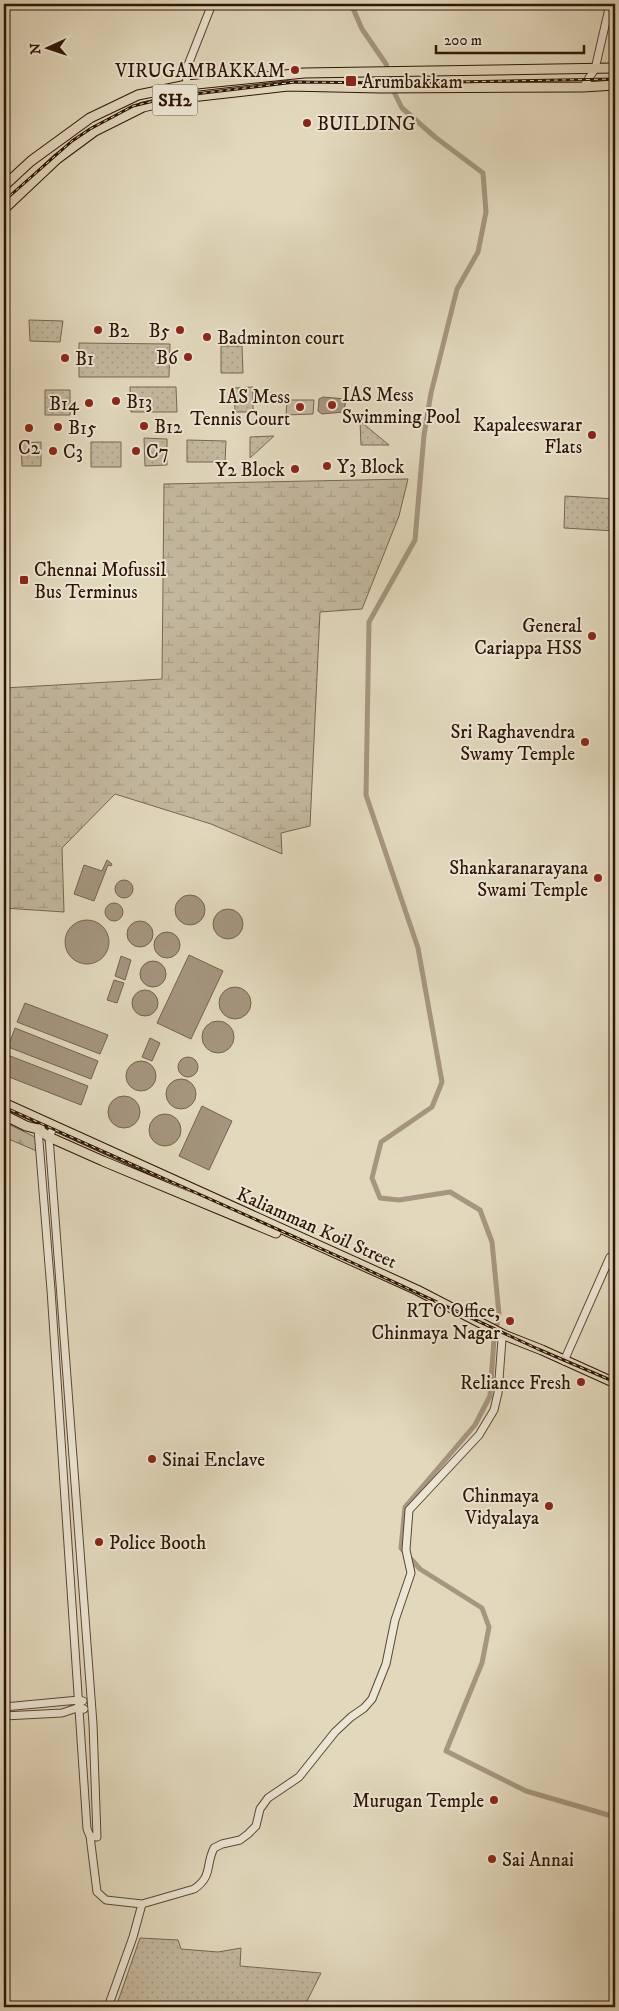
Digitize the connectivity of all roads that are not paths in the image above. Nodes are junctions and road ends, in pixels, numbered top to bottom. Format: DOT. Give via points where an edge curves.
graph roads {
  1 [pos="212,4"];
  2 [pos="610,4"];
  3 [pos="615,68"];
  4 [pos="596,69"];
  5 [pos="367,72"];
  6 [pos="187,84"];
  7 [pos="615,85"];
  8 [pos="583,87"];
  9 [pos="367,88"];
  10 [pos="4,186"];
  11 [pos="4,208"];
  12 [pos="4,1103"];
  13 [pos="4,1116"];
  14 [pos="50,1124"];
  15 [pos="38,1129"];
  16 [pos="49,1137"];
  17 [pos="612,1258"];
  18 [pos="446,1307"];
  19 [pos="500,1336"];
  20 [pos="564,1361"];
  21 [pos="615,1383"];
  22 [pos="615,1388"];
  23 [pos="79,1703"];
  24 [pos="4,1707"];
  25 [pos="91,1708"];
  26 [pos="4,1716"];
  27 [pos="90,1836"];
  28 [pos="142,1904"];
  29 [pos="108,2007"];
  1 -- 6 [label="street" via="186,70"];
  2 -- 4 [label="street"];
  3 -- 4 [label="main road, SH2"];
  4 -- 5 [label="main road, SH2"];
  4 -- 8 [label="street"];
  5 -- 6 [label="main road, SH2" via="288,74"];
  5 -- 9 [label="main road"];
  6 -- 10 [label="main road, SH2" via="138,94 90,118 31,161"];
  7 -- 8 [label="main road, SH2"];
  8 -- 9 [label="main road, SH2"];
  9 -- 11 [label="main road, SH2" via="288,86 182,98 143,107 95,130 57,159"];
  12 -- 14 [label="main road, Kaliamman Koil Street"];
  13 -- 15 [label="main road, Kaliamman Koil Street"];
  14 -- 15 [label="street"];
  14 -- 16 [label="street"];
  14 -- 18 [label="main road, Kaliamman Koil Street" via="417,1290"];
  15 -- 16 [label="main road, Kaliamman Koil Street"];
  15 -- 23 [label="street"];
  16 -- 18 [label="main road, Kaliamman Koil Street"];
  16 -- 25 [label="street"];
  17 -- 20 [label="street"];
  18 -- 19 [label="main road, Kaliamman Koil Street"];
  19 -- 20 [label="main road, Kaliamman Koil Street"];
  19 -- 22 [label="main road, Kaliamman Koil Street"];
  19 -- 28 [label="street" via="498,1393 494,1410 479,1435 409,1510 406,1550 411,1574 395,1620 386,1664 372,1699 335,1732 299,1777 268,1798 256,1826 248,1834 240,1840 214,1848 206,1879 200,1886"];
  20 -- 21 [label="main road, Kaliamman Koil Street"];
  23 -- 24 [label="street"];
  23 -- 25 [label="street"];
  23 -- 26 [label="street" via="62,1713"];
  23 -- 27 [label="street"];
  25 -- 27 [label="street" via="97,1836"];
  27 -- 28 [label="street" via="97,1892 106,1900"];
  28 -- 29 [label="street"];
}
